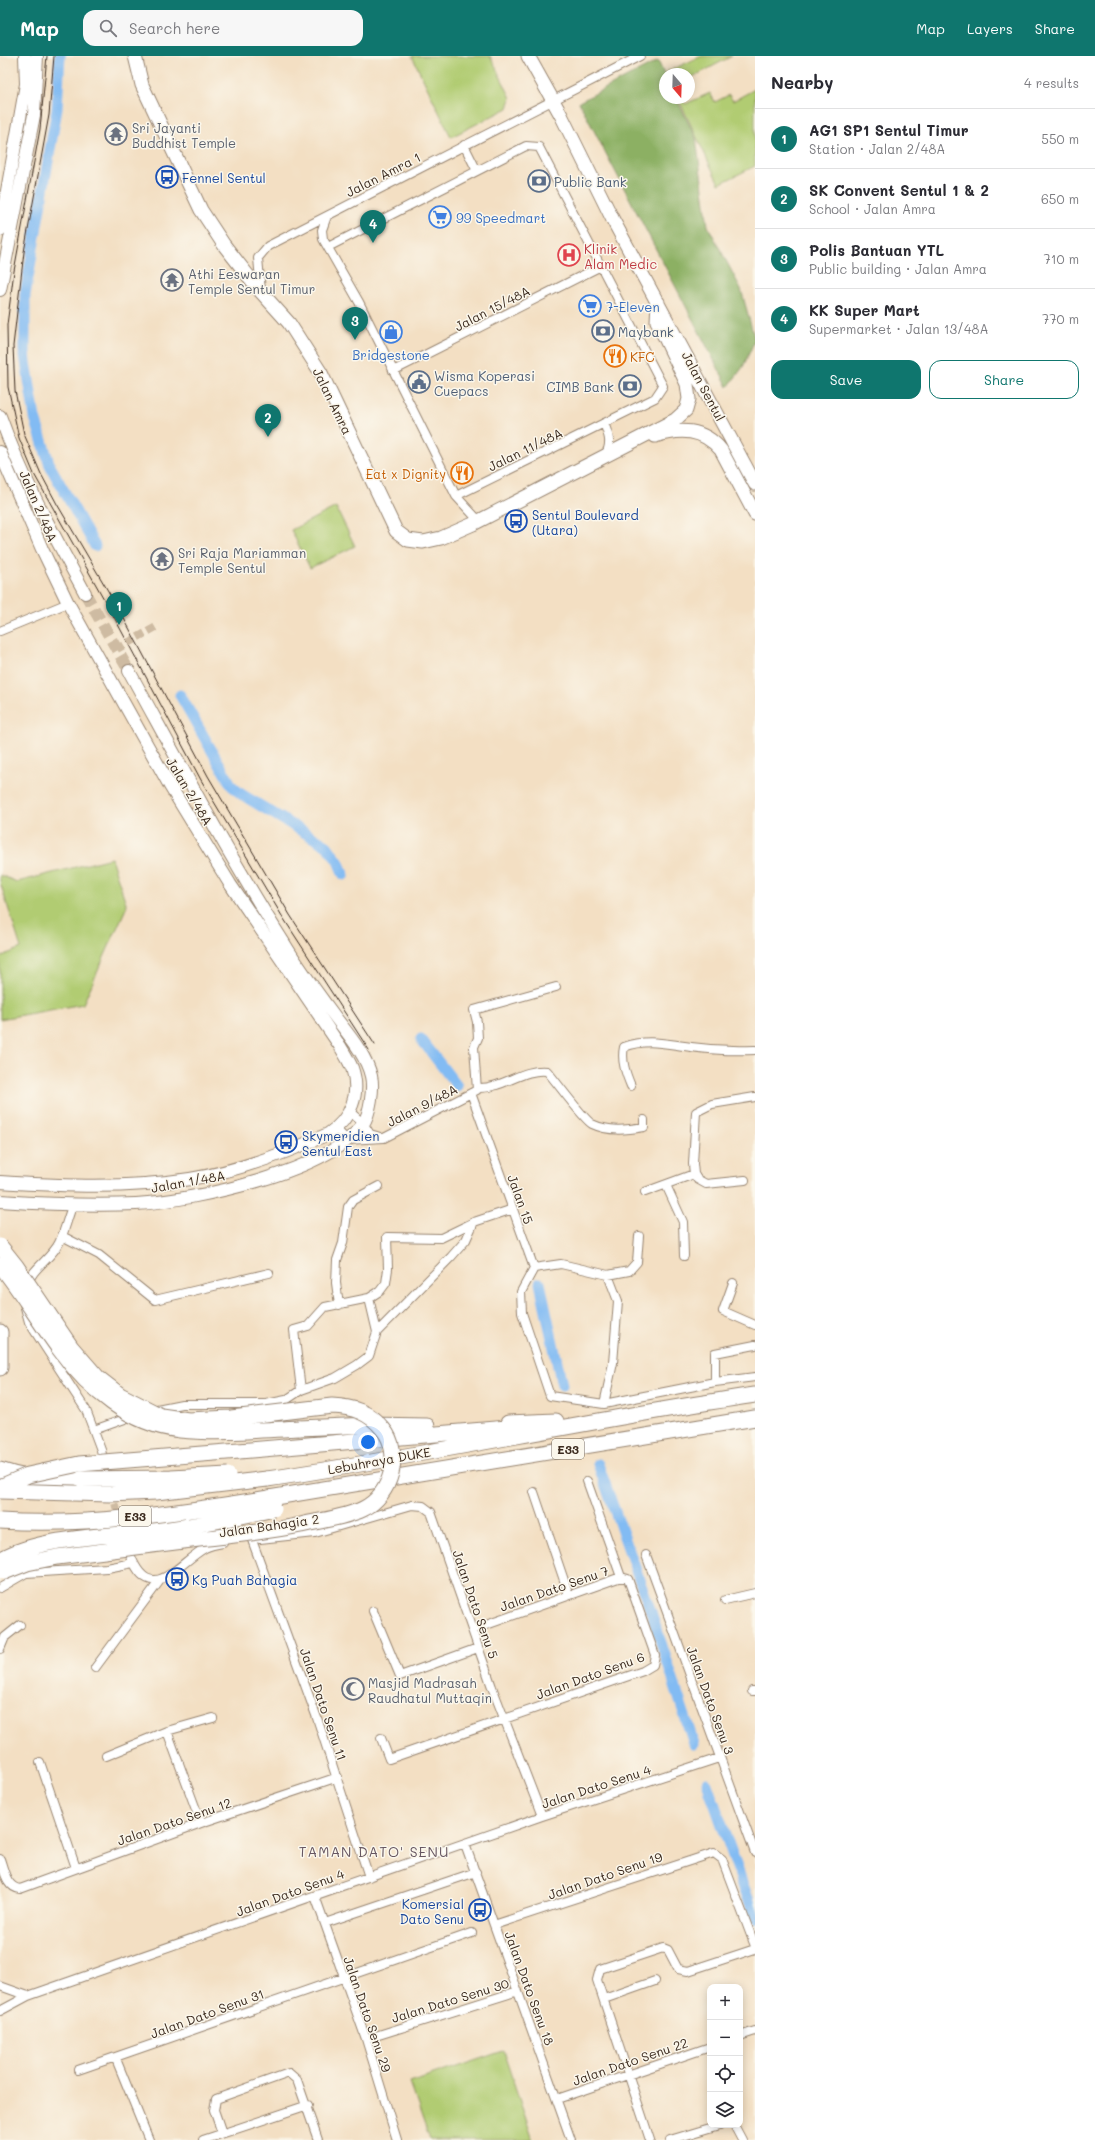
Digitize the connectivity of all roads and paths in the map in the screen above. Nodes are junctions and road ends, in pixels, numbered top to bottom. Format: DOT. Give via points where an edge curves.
graph roads {
  1 [pos="25,56"];
  2 [pos="37,56"];
  3 [pos="126,56"];
  4 [pos="136,56"];
  5 [pos="528,56"];
  6 [pos="640,56"];
  7 [pos="142,85"];
  8 [pos="554,100"];
  9 [pos="464,145"];
  10 [pos="477,171"];
  11 [pos="327,216"];
  12 [pos="0,230"];
  13 [pos="328,247"];
  14 [pos="601,266"];
  15 [pos="0,290"];
  16 [pos="261,292"];
  17 [pos="658,302"];
  18 [pos="393,371"];
  19 [pos="0,416"];
  20 [pos="604,423"];
  21 [pos="627,446"];
  22 [pos="0,452"];
  23 [pos="603,458"];
  24 [pos="755,484"];
  25 [pos="456,496"];
  26 [pos="755,514"];
  27 [pos="479,520"];
  28 [pos="85,592"];
  29 [pos="68,603"];
  30 [pos="0,631"];
  31 [pos="129,671"];
  32 [pos="556,987"];
  33 [pos="755,1050"];
  34 [pos="631,1086"];
  35 [pos="474,1091"];
  36 [pos="755,1097"];
  37 [pos="350,1112"];
  38 [pos="644,1120"];
  39 [pos="363,1123"];
  40 [pos="336,1129"];
  41 [pos="384,1138"];
  42 [pos="347,1140"];
  43 [pos="694,1174"];
  44 [pos="745,1180"];
  45 [pos="0,1182"];
  46 [pos="666,1185"];
  47 [pos="379,1186"];
  48 [pos="645,1192"];
  49 [pos="0,1200"];
  50 [pos="73,1204"];
  51 [pos="512,1209"];
  52 [pos="474,1222"];
  53 [pos="62,1236"];
  54 [pos="639,1236"];
  55 [pos="0,1246"];
  56 [pos="684,1256"];
  57 [pos="0,1265"];
  58 [pos="534,1268"];
  59 [pos="269,1273"];
  60 [pos="608,1275"];
  61 [pos="733,1283"];
  62 [pos="369,1298"];
  63 [pos="339,1305"];
  64 [pos="755,1325"];
  65 [pos="0,1332"];
  66 [pos="377,1332"];
  67 [pos="755,1345"];
  68 [pos="0,1368"];
  69 [pos="755,1377"];
  70 [pos="715,1382"];
  71 [pos="301,1390"];
  72 [pos="755,1395"];
  73 [pos="604,1404"];
  74 [pos="613,1418"];
  75 [pos="755,1418"];
  76 [pos="94,1430"];
  77 [pos="0,1470"];
  78 [pos="106,1472"];
  79 [pos="263,1476"];
  80 [pos="587,1481"];
  81 [pos="0,1487"];
  82 [pos="0,1491"];
  83 [pos="534,1492"];
  84 [pos="271,1504"];
  85 [pos="431,1512"];
  86 [pos="0,1521"];
  87 [pos="252,1540"];
  88 [pos="130,1554"];
  89 [pos="646,1555"];
  90 [pos="133,1563"];
  91 [pos="1,1569"];
  92 [pos="621,1577"];
  93 [pos="161,1580"];
  94 [pos="0,1588"];
  95 [pos="755,1593"];
  96 [pos="569,1595"];
  97 [pos="724,1600"];
  98 [pos="373,1611"];
  99 [pos="20,1625"];
  100 [pos="472,1630"];
  101 [pos="478,1648"];
  102 [pos="0,1649"];
  103 [pos="95,1668"];
  104 [pos="213,1718"];
  105 [pos="505,1718"];
  106 [pos="167,1731"];
  107 [pos="381,1738"];
  108 [pos="106,1756"];
  109 [pos="719,1758"];
  110 [pos="40,1762"];
  111 [pos="338,1778"];
  112 [pos="542,1816"];
  113 [pos="201,1823"];
  114 [pos="752,1832"];
  115 [pos="465,1844"];
  116 [pos="755,1853"];
  117 [pos="0,1858"];
  118 [pos="76,1868"];
  119 [pos="476,1872"];
  120 [pos="369,1876"];
  121 [pos="315,1896"];
  122 [pos="325,1923"];
  123 [pos="494,1925"];
  124 [pos="472,1933"];
  125 [pos="755,1946"];
  126 [pos="755,1949"];
  127 [pos="343,1977"];
  128 [pos="655,1981"];
  129 [pos="0,1986"];
  130 [pos="518,1991"];
  131 [pos="28,1996"];
  132 [pos="604,1999"];
  133 [pos="1,2010"];
  134 [pos="755,2031"];
  135 [pos="743,2035"];
  136 [pos="366,2039"];
  137 [pos="707,2048"];
  138 [pos="116,2058"];
  139 [pos="78,2070"];
  140 [pos="628,2075"];
  141 [pos="557,2099"];
  142 [pos="308,2105"];
  143 [pos="710,2128"];
  144 [pos="736,2128"];
  145 [pos="222,2133"];
  146 [pos="149,2140"];
  147 [pos="203,2140"];
  148 [pos="318,2140"];
  149 [pos="397,2140"];
  150 [pos="571,2140"];
  151 [pos="650,2140"];
  152 [pos="670,2140"];
  153 [pos="742,2140"];
  1 -- 12 [label="main road" via="26,84"];
  2 -- 15 [label="main road" via="34,115"];
  3 -- 7 [label="main road"];
  4 -- 7 [label="main road, Jalan Amra"];
  5 -- 8 [label="main road, Jalan Sentul"];
  6 -- 8 [label="street, Jalan Amra 1"];
  7 -- 16 [label="main road, Jalan Amra" via="201,210 224,245"];
  8 -- 9 [label="street, Jalan Amra 1"];
  8 -- 17 [label="main road, Jalan Sentul" via="613,220"];
  9 -- 10 [label="street"];
  9 -- 11 [label="street, Jalan Amra 1"];
  10 -- 13 [label="street"];
  10 -- 14 [label="street" via="526,146 539,147"];
  11 -- 13 [label="street" via="322,230 323,239"];
  11 -- 16 [label="street, Jalan Amra 1" via="268,246 258,258"];
  13 -- 18 [label="street"];
  14 -- 18 [label="street, Jalan 15/48A"];
  14 -- 20 [label="street, Jalan 11/48A" via="663,386 655,398"];
  16 -- 27 [label="main road, Jalan Amra" via="289,323 321,373 396,531 408,540 424,542 440,538"];
  17 -- 21 [label="main road" via="657,321 687,384 689,399 686,410 675,420"];
  17 -- 24 [label="main road, Jalan Sentul"];
  18 -- 25 [label="street"];
  19 -- 28 [label="main road, Jalan 2/48A" via="11,447 39,507"];
  20 -- 23 [label="street" via="610,438 609,447"];
  20 -- 25 [label="street, Jalan 11/48A"];
  21 -- 23 [label="main road, Jalan Amra"];
  21 -- 26 [label="main road, Jalan Sentul" via="659,435 686,430 707,436 721,450"];
  22 -- 29 [label="main road, Jalan 2/48A"];
  23 -- 27 [label="main road, Jalan Amra"];
  25 -- 27 [label="street"];
  29 -- 30 [label="street"];
  29 -- 37 [label="main road, Jalan 2/48A" via="170,786 230,884 349,1062 355,1084 355,1096"];
  31 -- 39 [label="main road, Jalan 2/48A" via="260,905 365,1062 371,1077 368,1114"];
  32 -- 35 [label="street, Jalan 15" via="474,1010 478,1027 474,1052"];
  33 -- 34 [label="street" via="726,1051 666,1042 640,1042 624,1047 622,1055"];
  35 -- 38 [label="street, Jalan 9/48A" via="539,1070 547,1071 590,1123 603,1128 623,1130 644,1126"];
  35 -- 41 [label="street, Jalan 9/48A"];
  35 -- 51 [label="street, Jalan 15"];
  36 -- 43 [label="street" via="712,1104 696,1112"];
  37 -- 39 [label="street, Jalan 9/48A"];
  37 -- 40 [label="main road, Jalan 2/48A"];
  39 -- 41 [label="street, Jalan 9/48A" via="370,1134"];
  39 -- 42 [label="main road, Jalan 2/48A"];
  40 -- 42 [label="street"];
  40 -- 45 [label="main road, Jalan 1/48A" via="299,1148 258,1162 191,1179 136,1185 60,1186"];
  41 -- 42 [label="street, Jalan 9/48A"];
  42 -- 50 [label="main road, Jalan 1/48A" via="308,1163 260,1181 182,1199 136,1204"];
  43 -- 44 [label="street" via="706,1184"];
  43 -- 46 [label="street"];
  46 -- 48 [label="street"];
  46 -- 56 [label="street" via="683,1222"];
  47 -- 63 [label="street" via="353,1200 348,1207 343,1243 337,1260 336,1283"];
  49 -- 50 [label="main road, Jalan 1/48A"];
  50 -- 53 [label="street"];
  51 -- 52 [label="street"];
  51 -- 58 [label="street, Jalan 15"];
  52 -- 62 [label="street" via="442,1238 387,1238 386,1283 380,1291"];
  52 -- 66 [label="street" via="466,1240"];
  53 -- 59 [label="street" via="99,1254 155,1300"];
  53 -- 76 [label="street" via="46,1261 28,1280 24,1305 29,1322 86,1410"];
  54 -- 60 [label="street" via="637,1262 629,1271"];
  55 -- 91 [label="highway, bridge" via="71,1347 98,1378 120,1395 161,1416 188,1420 232,1418 332,1406 347,1407 374,1418 388,1435 393,1458 388,1483 381,1495 364,1509 341,1516 276,1530 57,1557"];
  57 -- 74 [label="highway, bridge" via="61,1351 90,1385 108,1402 153,1424 180,1430 234,1431"];
  58 -- 60 [label="street" via="561,1264"];
  58 -- 73 [label="street" via="521,1292 522,1313 550,1396"];
  60 -- 73 [label="street" via="618,1301 613,1363"];
  61 -- 64 [label="street" via="723,1311"];
  62 -- 63 [label="street"];
  62 -- 66 [label="street"];
  63 -- 71 [label="street" via="325,1308 308,1326 294,1330"];
  65 -- 68 [label="highway"];
  66 -- 71 [label="street" via="365,1361 335,1378"];
  67 -- 70 [label="street" via="715,1353"];
  69 -- 70 [label="street"];
  70 -- 73 [label="street"];
  71 -- 76 [label="street" via="286,1400 266,1404 202,1403 166,1406"];
  72 -- 74 [label="highway, Lebuhraya DUKE / E33"];
  74 -- 79 [label="highway, Lebuhraya DUKE / E33" via="375,1461"];
  74 -- 81 [label="highway, bridge" via="79,1464 28,1475"];
  75 -- 84 [label="highway, Lebuhraya DUKE / E33" via="410,1474"];
  76 -- 78 [label="street"];
  77 -- 79 [label="highway, bridge" via="37,1480 65,1482 81,1479"];
  79 -- 82 [label="highway, Lebuhraya DUKE / E33, bridge" via="156,1492 110,1494"];
  80 -- 92 [label="street, Jalan Dato Senu 6"];
  83 -- 96 [label="street"];
  84 -- 86 [label="highway, Lebuhraya DUKE / E33, bridge" via="113,1518"];
  84 -- 91 [label="highway, bridge" via="178,1527 47,1544 9,1555"];
  85 -- 87 [label="street, Jalan Bahagia 2" via="423,1506 412,1505 315,1533"];
  85 -- 100 [label="street, Jalan Dato Senu 5"];
  87 -- 93 [label="street, Jalan Bahagia 2" via="222,1543 206,1548"];
  87 -- 111 [label="street, Jalan Dato Senu 11"];
  88 -- 90 [label="street"];
  89 -- 109 [label="street, Jalan Dato Senu 3"];
  90 -- 93 [label="street" via="139,1573 146,1578"];
  90 -- 94 [label="street" via="107,1568 26,1573"];
  92 -- 96 [label="street, Jalan Dato Senu 7"];
  92 -- 105 [label="street, Jalan Dato Senu 6" via="628,1578 655,1655 653,1665 643,1671"];
  93 -- 103 [label="street"];
  95 -- 97 [label="street"];
  96 -- 100 [label="street, Jalan Dato Senu 7"];
  98 -- 101 [label="street" via="400,1676"];
  99 -- 102 [label="street" via="5,1637"];
  100 -- 101 [label="street, Jalan Dato Senu 5"];
  101 -- 105 [label="street, Jalan Dato Senu 5"];
  104 -- 106 [label="street"];
  105 -- 107 [label="street, Jalan Dato Senu 6" via="389,1758"];
  105 -- 112 [label="street, Jalan Dato Senu 5"];
  106 -- 108 [label="street"];
  106 -- 113 [label="street"];
  109 -- 112 [label="street, Jalan Dato Senu 4"];
  109 -- 114 [label="street, Jalan Dato Senu 3"];
  110 -- 118 [label="street"];
  111 -- 113 [label="street, Jalan Dato Senu 12"];
  111 -- 120 [label="street, Jalan Dato Senu 11"];
  112 -- 115 [label="street, Jalan Dato Senu 4"];
  113 -- 118 [label="street, Jalan Dato Senu 12"];
  114 -- 116 [label="street, Jalan Dato Senu 3"];
  115 -- 119 [label="street, Jalan Dato Senu 18"];
  115 -- 120 [label="street, Jalan Dato Senu 4"];
  117 -- 118 [label="street, Jalan Dato Senu 12" via="8,1881 20,1889"];
  119 -- 122 [label="street"];
  119 -- 123 [label="street, Jalan Dato Senu 18"];
  120 -- 121 [label="street, Jalan Dato Senu 4"];
  121 -- 122 [label="street, Jalan Dato Senu 29"];
  121 -- 131 [label="street, Jalan Dato Senu 4"];
  122 -- 127 [label="street, Jalan Dato Senu 29"];
  123 -- 125 [label="street, Jalan Dato Senu 19" via="708,1853 718,1855 722,1860"];
  123 -- 130 [label="street, Jalan Dato Senu 18"];
  124 -- 127 [label="street, Jalan Dato Senu 31"];
  126 -- 132 [label="street" via="688,1971 678,1969 668,1950 663,1948 600,1969 598,1980"];
  127 -- 136 [label="street, Jalan Dato Senu 29"];
  127 -- 138 [label="street, Jalan Dato Senu 31"];
  128 -- 132 [label="street"];
  129 -- 131 [label="street"];
  130 -- 136 [label="street, Jalan Dato Senu 30"];
  130 -- 141 [label="street, Jalan Dato Senu 18"];
  131 -- 133 [label="street, Jalan Dato Senu 4"];
  132 -- 140 [label="street"];
  134 -- 135 [label="street"];
  136 -- 149 [label="street, Jalan Dato Senu 29"];
  137 -- 140 [label="street, Jalan Dato Senu 22"];
  138 -- 139 [label="street, Jalan Dato Senu 31"];
  138 -- 146 [label="street"];
  140 -- 141 [label="street, Jalan Dato Senu 22"];
  140 -- 151 [label="street"];
  141 -- 150 [label="street, Jalan Dato Senu 18"];
  142 -- 145 [label="street"];
  142 -- 145 [label="street" via="294,2076 283,2074 216,2100 214,2110"];
  142 -- 148 [label="street"];
  143 -- 152 [label="street"];
  144 -- 153 [label="street"];
  145 -- 147 [label="street"];
}
